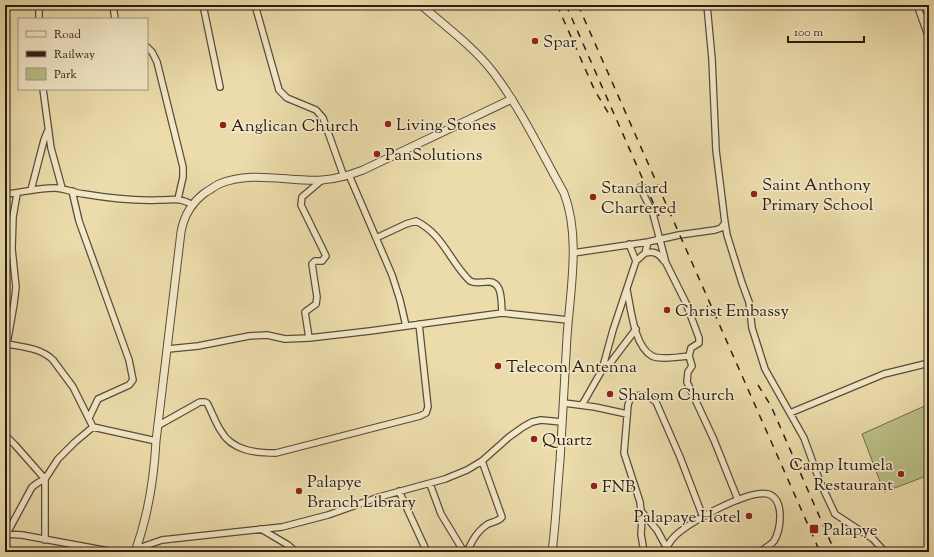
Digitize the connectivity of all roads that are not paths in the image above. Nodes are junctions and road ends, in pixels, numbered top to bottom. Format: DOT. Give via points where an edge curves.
graph roads {
  1 [pos="39,5"];
  2 [pos="113,5"];
  3 [pos="203,5"];
  4 [pos="255,5"];
  5 [pos="707,5"];
  6 [pos="917,5"];
  7 [pos="423,6"];
  8 [pos="39,18"];
  9 [pos="115,18"];
  10 [pos="929,38"];
  11 [pos="148,48"];
  12 [pos="220,87"];
  13 [pos="43,90"];
  14 [pos="512,99"];
  15 [pos="48,129"];
  16 [pos="347,176"];
  17 [pos="322,180"];
  18 [pos="640,187"];
  19 [pos="62,188"];
  20 [pos="31,190"];
  21 [pos="72,191"];
  22 [pos="5,194"];
  23 [pos="17,194"];
  24 [pos="178,199"];
  25 [pos="193,205"];
  26 [pos="725,223"];
  27 [pos="376,238"];
  28 [pos="661,240"];
  29 [pos="648,242"];
  30 [pos="629,244"];
  31 [pos="12,249"];
  32 [pos="5,250"];
  33 [pos="573,253"];
  34 [pos="644,253"];
  35 [pos="636,262"];
  36 [pos="666,263"];
  37 [pos="627,290"];
  38 [pos="502,313"];
  39 [pos="568,320"];
  40 [pos="419,324"];
  41 [pos="406,326"];
  42 [pos="636,329"];
  43 [pos="308,338"];
  44 [pos="6,344"];
  45 [pos="168,349"];
  46 [pos="689,356"];
  47 [pos="929,363"];
  48 [pos="602,370"];
  49 [pos="564,404"];
  50 [pos="582,405"];
  51 [pos="790,413"];
  52 [pos="627,414"];
  53 [pos="89,418"];
  54 [pos="562,422"];
  55 [pos="159,425"];
  56 [pos="93,427"];
  57 [pos="5,435"];
  58 [pos="156,441"];
  59 [pos="482,461"];
  60 [pos="45,479"];
  61 [pos="430,484"];
  62 [pos="399,491"];
  63 [pos="738,500"];
  64 [pos="641,511"];
  65 [pos="703,517"];
  66 [pos="261,528"];
  67 [pos="5,535"];
  68 [pos="45,540"];
  69 [pos="135,550"];
  70 [pos="667,550"];
  71 [pos="114,552"];
  72 [pos="296,552"];
  73 [pos="427,552"];
  74 [pos="464,552"];
  75 [pos="467,552"];
  76 [pos="552,552"];
  77 [pos="644,552"];
  78 [pos="759,552"];
  79 [pos="885,552"];
  1 -- 8 [label="street"];
  2 -- 9 [label="street"];
  3 -- 12 [label="street"];
  4 -- 16 [label="street" via="279,90 286,98 316,110 323,118"];
  5 -- 26 [label="street" via="716,150"];
  6 -- 10 [label="street"];
  7 -- 14 [label="street" via="492,70"];
  11 -- 24 [label="street" via="157,62 183,167"];
  13 -- 15 [label="street"];
  14 -- 16 [label="street"];
  14 -- 33 [label="street" via="564,193 572,225"];
  15 -- 19 [label="street"];
  15 -- 20 [label="street"];
  16 -- 17 [label="street"];
  16 -- 27 [label="street"];
  17 -- 25 [label="street" via="254,177 236,179 219,184 202,195"];
  17 -- 43 [label="street" via="302,197 301,205 326,256 322,261 315,261 312,264 317,298 316,304 305,312"];
  18 -- 28 [label="street" via="653,214"];
  19 -- 20 [label="street"];
  19 -- 21 [label="street"];
  20 -- 23 [label="street"];
  21 -- 24 [label="street" via="117,198"];
  21 -- 53 [label="street" via="79,221 133,374 133,380 129,384 98,399"];
  22 -- 23 [label="street"];
  23 -- 31 [label="street"];
  24 -- 25 [label="street"];
  25 -- 45 [label="street" via="184,219 181,232"];
  26 -- 28 [label="street" via="715,230"];
  26 -- 51 [label="street" via="749,302 752,328 765,369"];
  27 -- 38 [label="street" via="416,221 425,226 435,233 470,281 493,282 498,286"];
  27 -- 41 [label="street" via="392,275"];
  28 -- 29 [label="street"];
  28 -- 36 [label="street"];
  29 -- 30 [label="street"];
  29 -- 34 [label="street"];
  30 -- 33 [label="street"];
  30 -- 35 [label="street"];
  31 -- 32 [label="street"];
  31 -- 44 [label="street" via="16,287"];
  33 -- 39 [label="street"];
  34 -- 35 [label="street"];
  34 -- 36 [label="street" via="656,253"];
  35 -- 37 [label="street"];
  36 -- 46 [label="street" via="686,303 699,338 699,343 690,348"];
  37 -- 42 [label="street"];
  37 -- 48 [label="street"];
  38 -- 39 [label="street"];
  38 -- 40 [label="street"];
  39 -- 49 [label="street"];
  40 -- 41 [label="street"];
  40 -- 55 [label="street" via="428,407 426,413 420,416 276,453 246,451 227,440 205,402 200,402"];
  41 -- 43 [label="street"];
  42 -- 46 [label="street" via="644,349 653,356"];
  42 -- 48 [label="street"];
  43 -- 45 [label="street" via="249,336"];
  44 -- 53 [label="street" via="38,350 49,356 73,387"];
  45 -- 55 [label="street"];
  46 -- 63 [label="street" via="692,366 686,376 688,382"];
  47 -- 51 [label="street" via="884,374"];
  48 -- 50 [label="street"];
  49 -- 50 [label="street"];
  49 -- 54 [label="street"];
  50 -- 52 [label="street"];
  51 -- 79 [label="street" via="804,438 835,514 873,539"];
  52 -- 64 [label="street" via="624,453"];
  52 -- 65 [label="street" via="632,396 647,396 656,402"];
  53 -- 56 [label="street"];
  54 -- 59 [label="street" via="532,422 509,437"];
  54 -- 76 [label="street"];
  55 -- 58 [label="street"];
  56 -- 58 [label="street"];
  56 -- 60 [label="street" via="58,459"];
  57 -- 60 [label="street"];
  58 -- 69 [label="street" via="154,471 143,528"];
  59 -- 61 [label="street" via="467,470"];
  59 -- 75 [label="street" via="502,517 476,534"];
  60 -- 67 [label="street" via="32,487"];
  60 -- 68 [label="street"];
  61 -- 62 [label="street"];
  61 -- 74 [label="street" via="442,514"];
  62 -- 66 [label="street" via="328,515 294,524"];
  62 -- 73 [label="street"];
  63 -- 65 [label="street"];
  63 -- 78 [label="street" via="757,494 770,495 776,499 780,508 775,539"];
  64 -- 70 [label="street" via="657,530"];
  64 -- 77 [label="street"];
  65 -- 70 [label="street" via="674,537"];
  66 -- 69 [label="street" via="162,540"];
  66 -- 72 [label="street"];
  67 -- 68 [label="street" via="22,535"];
  68 -- 71 [label="street"];
}
